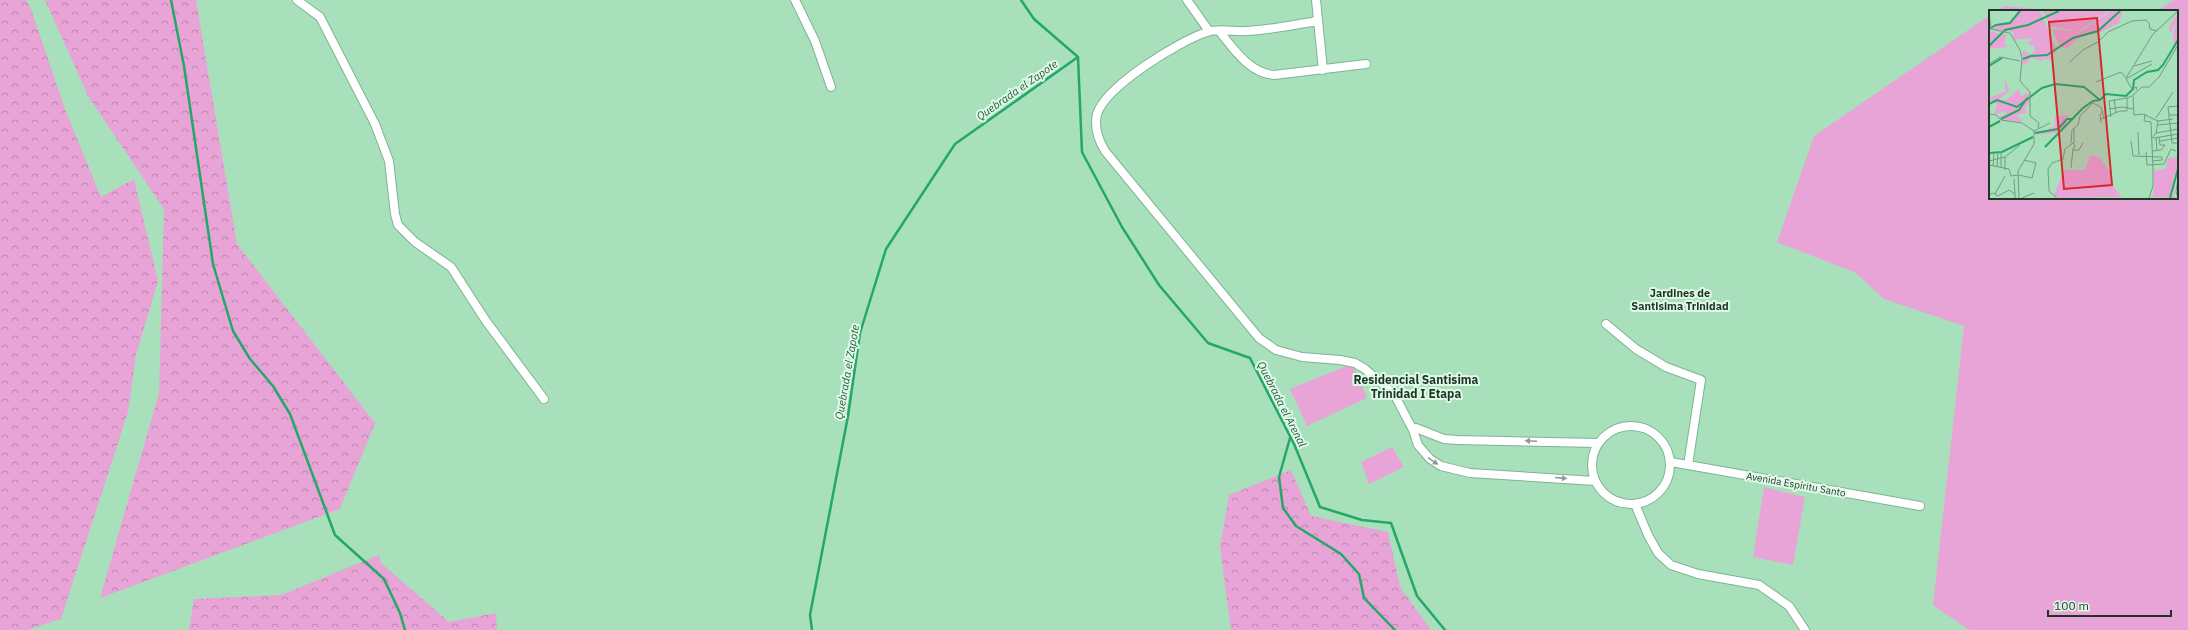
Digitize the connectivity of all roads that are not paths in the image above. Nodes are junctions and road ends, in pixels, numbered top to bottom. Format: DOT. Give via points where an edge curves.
graph roads {
  1 [pos="297,0"];
  2 [pos="795,0"];
  3 [pos="1187,0"];
  4 [pos="1316,0"];
  5 [pos="1318,19"];
  6 [pos="1209,31"];
  7 [pos="1219,31"];
  8 [pos="1366,64"];
  9 [pos="1323,70"];
  10 [pos="831,87"];
  11 [pos="1606,324"];
  12 [pos="544,399"];
  13 [pos="1413,430"];
  14 [pos="1598,443"];
  15 [pos="1671,462"];
  16 [pos="1688,465"];
  17 [pos="1595,481"];
  18 [pos="1635,504"];
  19 [pos="1920,506"];
  20 [pos="1805,630"];
  1 -- 12 [label="street" via="320,17 375,124 389,161 398,225 415,242 451,267 486,321"];
  2 -- 10 [label="street" via="815,41"];
  3 -- 6 [label="street"];
  4 -- 5 [label="street"];
  5 -- 7 [label="street" via="1313,22 1247,31"];
  5 -- 9 [label="street"];
  6 -- 7 [label="street"];
  6 -- 13 [label="street" via="1181,42 1159,55 1106,97 1097,114 1098,138 1105,152 1259,338 1282,352 1355,363 1366,369 1394,394"];
  7 -- 9 [label="street" via="1256,71 1274,75"];
  8 -- 9 [label="street"];
  11 -- 16 [label="street" via="1636,349 1666,367 1701,380"];
  14 -- 13 [label="street, one-way" via="1457,440 1444,439 1416,428"];
  13 -- 17 [label="street, one-way" via="1415,440 1430,460 1460,472"];
  14 -- 15 [label="street" via="1611,431 1620,427 1640,426 1657,434 1663,441"];
  14 -- 17 [label="street" via="1593,455"];
  15 -- 16 [label="street, Avenida Espíritu Santo"];
  15 -- 18 [label="street" via="1670,474 1661,490 1647,501"];
  16 -- 19 [label="street, Avenida Espíritu Santo"];
  17 -- 18 [label="street" via="1608,497 1617,502"];
  18 -- 20 [label="street" via="1658,553 1671,565 1698,574 1759,585 1789,606"];
}
